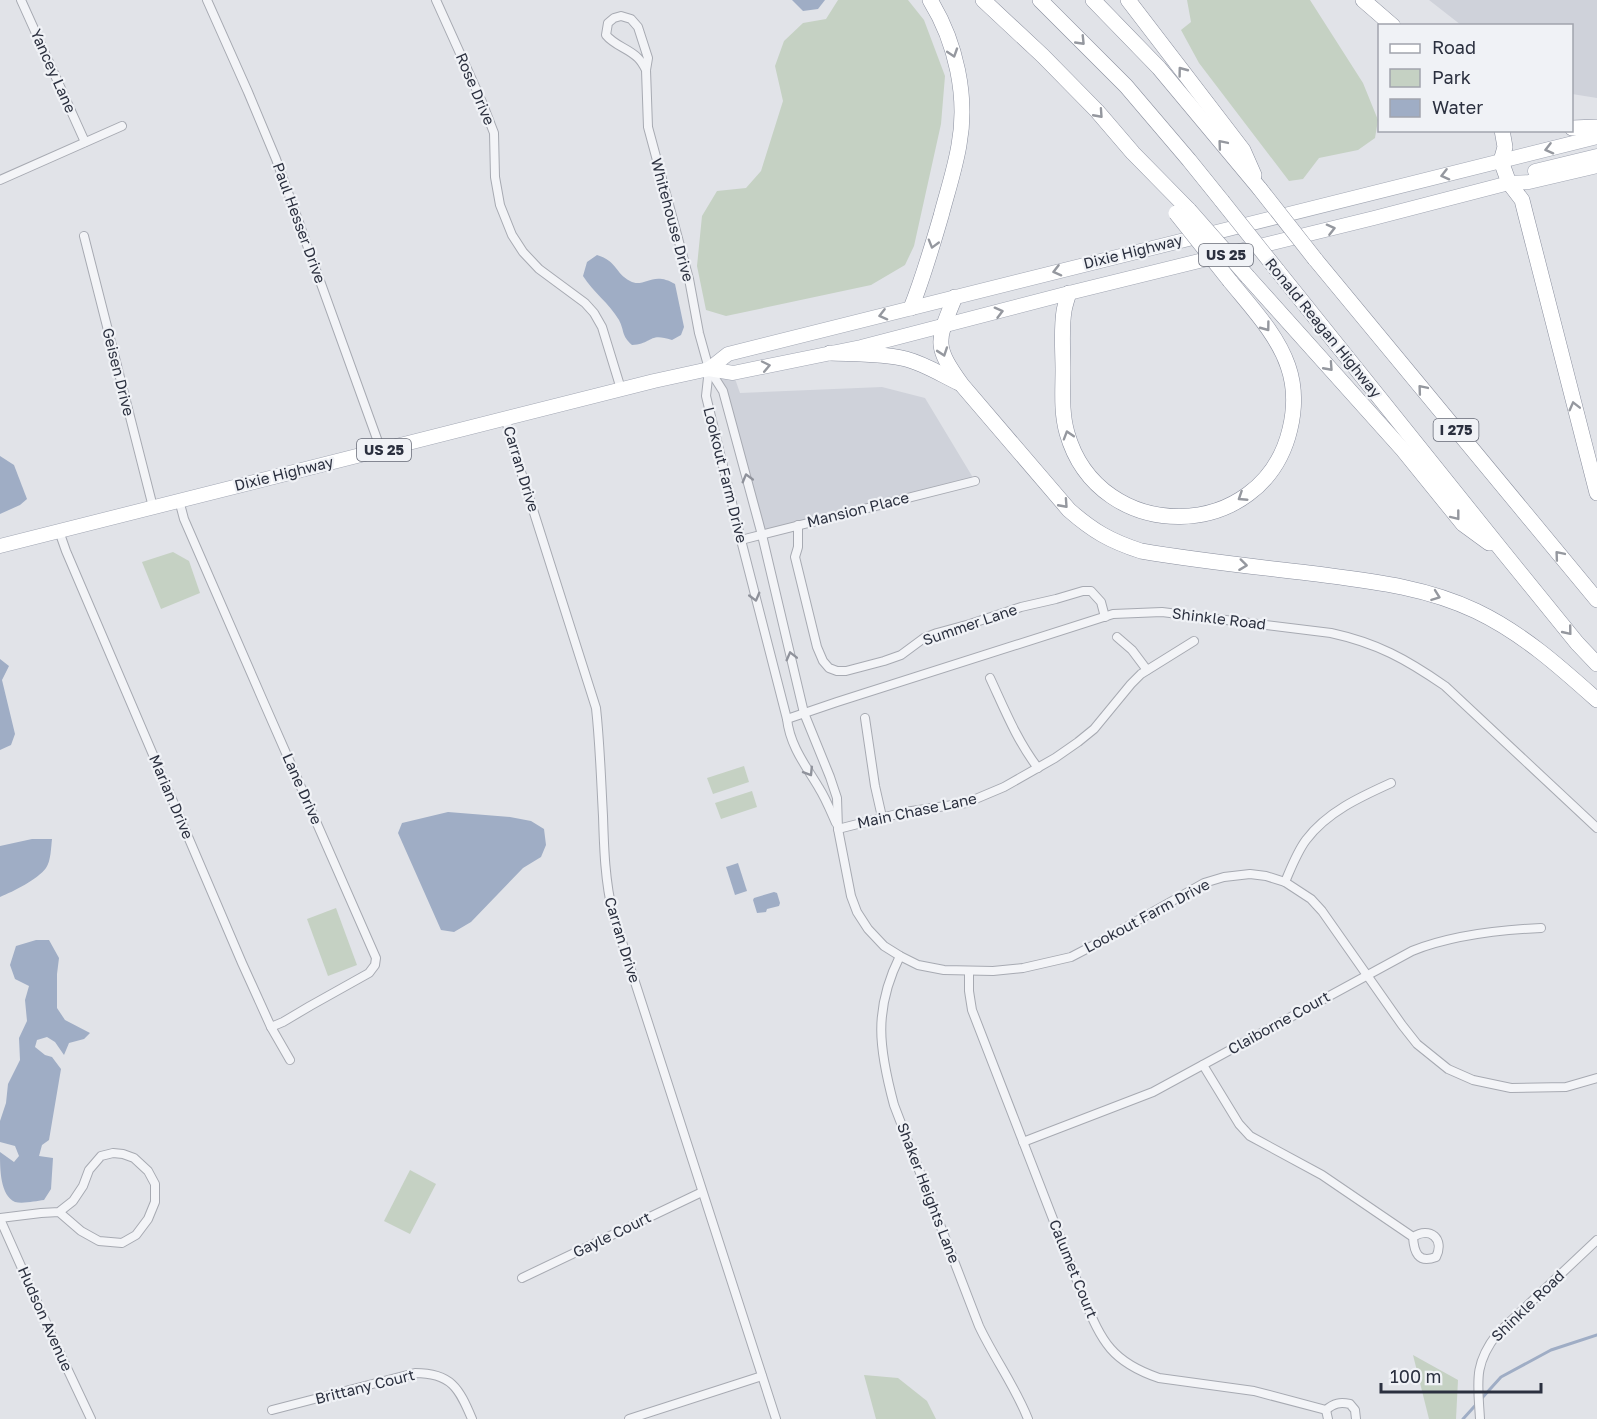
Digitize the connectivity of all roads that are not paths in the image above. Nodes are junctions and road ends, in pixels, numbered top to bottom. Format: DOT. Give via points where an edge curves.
graph roads {
  1 [pos="21,0"];
  2 [pos="207,0"];
  3 [pos="436,0"];
  4 [pos="930,0"];
  5 [pos="982,0"];
  6 [pos="1040,0"];
  7 [pos="1093,0"];
  8 [pos="1128,0"];
  9 [pos="1363,0"];
  10 [pos="1391,24"];
  11 [pos="646,70"];
  12 [pos="122,126"];
  13 [pos="1597,127"];
  14 [pos="1573,128"];
  15 [pos="1502,132"];
  16 [pos="1597,137"];
  17 [pos="85,142"];
  18 [pos="1597,156"];
  19 [pos="1501,161"];
  20 [pos="1597,166"];
  21 [pos="0,180"];
  22 [pos="1509,183"];
  23 [pos="1260,189"];
  24 [pos="1182,212"];
  25 [pos="84,236"];
  26 [pos="1069,293"];
  27 [pos="954,297"];
  28 [pos="911,308"];
  29 [pos="943,327"];
  30 [pos="830,353"];
  31 [pos="709,369"];
  32 [pos="962,385"];
  33 [pos="621,389"];
  34 [pos="506,418"];
  35 [pos="381,450"];
  36 [pos="975,481"];
  37 [pos="1597,493"];
  38 [pos="179,500"];
  39 [pos="153,507"];
  40 [pos="798,525"];
  41 [pos="59,531"];
  42 [pos="762,535"];
  43 [pos="741,540"];
  44 [pos="0,546"];
  45 [pos="1504,554"];
  46 [pos="1597,600"];
  47 [pos="1105,617"];
  48 [pos="1117,637"];
  49 [pos="1194,640"];
  50 [pos="1597,664"];
  51 [pos="1147,670"];
  52 [pos="990,678"];
  53 [pos="1597,700"];
  54 [pos="804,713"];
  55 [pos="866,718"];
  56 [pos="787,719"];
  57 [pos="1038,768"];
  58 [pos="1391,783"];
  59 [pos="882,817"];
  60 [pos="1597,828"];
  61 [pos="838,829"];
  62 [pos="1285,882"];
  63 [pos="1541,928"];
  64 [pos="900,956"];
  65 [pos="969,971"];
  66 [pos="1367,975"];
  67 [pos="271,1027"];
  68 [pos="290,1060"];
  69 [pos="1203,1065"];
  70 [pos="1597,1078"];
  71 [pos="1023,1143"];
  72 [pos="702,1192"];
  73 [pos="59,1212"];
  74 [pos="0,1218"];
  75 [pos="1413,1237"];
  76 [pos="1597,1240"];
  77 [pos="522,1278"];
  78 [pos="762,1376"];
  79 [pos="272,1410"];
  80 [pos="1327,1414"];
  81 [pos="91,1419"];
  82 [pos="472,1419"];
  83 [pos="629,1419"];
  84 [pos="776,1419"];
  85 [pos="1028,1419"];
  86 [pos="1356,1419"];
  87 [pos="1480,1419"];
  1 -- 17 [label="street, Yancey Lane"];
  2 -- 35 [label="street, Paul Hesser Drive" via="276,159"];
  3 -- 33 [label="street, Rose Drive" via="494,133 495,177 500,205 512,235 539,269 594,313"];
  4 -- 28 [label="highway, one-way" via="957,64 962,122 955,168"];
  5 -- 24 [label="highway, one-way" via="1097,111"];
  6 -- 45 [label="highway, Ronald Reagan Highway / I 275, one-way, bridge" via="1126,86"];
  23 -- 7 [label="highway, I 275, one-way" via="1159,68"];
  23 -- 8 [label="highway, one-way" via="1243,150"];
  9 -- 10 [label="highway"];
  11 -- 11 [label="street, Whitehouse Drive" via="648,58 638,27 631,19 614,18 608,23 606,35 639,58"];
  11 -- 31 [label="street, Whitehouse Drive" via="648,128"];
  12 -- 17 [label="street"];
  13 -- 14 [label="highway"];
  15 -- 19 [label="highway" via="1505,147"];
  16 -- 19 [label="main road, Dixie Highway / US 25, one-way"];
  17 -- 21 [label="street"];
  18 -- 22 [label="main road" via="1522,175"];
  19 -- 22 [label="highway"];
  19 -- 27 [label="main road, Dixie Highway / US 25, one-way"];
  20 -- 22 [label="main road, Dixie Highway / US 25"];
  26 -- 22 [label="main road, Dixie Highway / US 25, one-way"];
  37 -- 22 [label="highway, one-way" via="1522,200"];
  46 -- 23 [label="highway, I 275, one-way, bridge"];
  24 -- 26 [label="highway, one-way, bridge" via="1268,329 1289,368 1294,413 1288,438 1272,470 1244,497 1210,513 1173,518 1142,512 1096,484 1075,454 1062,410 1064,311"];
  24 -- 45 [label="highway, one-way, bridge" via="1248,277 1404,450 1462,524"];
  25 -- 39 [label="street, Geisen Drive"];
  29 -- 26 [label="main road, Dixie Highway / US 25, one-way"];
  27 -- 28 [label="main road, Dixie Highway / US 25"];
  27 -- 29 [label="highway"];
  28 -- 31 [label="main road, Dixie Highway / US 25, one-way" via="728,354"];
  29 -- 30 [label="main road, Dixie Highway / US 25"];
  29 -- 32 [label="highway, one-way" via="940,347"];
  31 -- 30 [label="main road, Dixie Highway / US 25, one-way" via="733,373"];
  30 -- 32 [label="highway" via="906,359"];
  31 -- 33 [label="main road, Dixie Highway / US 25"];
  42 -- 31 [label="street, Lookout Farm Drive, one-way" via="723,391"];
  31 -- 43 [label="street, Lookout Farm Drive" via="706,396"];
  32 -- 53 [label="highway, one-way" via="1069,510 1122,545 1168,555 1380,582 1427,593 1503,626 1531,644"];
  33 -- 34 [label="main road, Dixie Highway / US 25"];
  34 -- 35 [label="main road, Dixie Highway / US 25"];
  34 -- 72 [label="street, Carran Drive" via="596,708 606,880 613,914"];
  35 -- 38 [label="main road, Dixie Highway / US 25"];
  36 -- 40 [label="street, Mansion Place"];
  38 -- 39 [label="main road, Dixie Highway / US 25"];
  38 -- 67 [label="street, Lane Drive" via="259,694 376,958 369,973"];
  39 -- 41 [label="main road, Dixie Highway / US 25"];
  40 -- 42 [label="street, Mansion Place"];
  40 -- 47 [label="street, Summer Lane" via="795,557 817,647 823,661 837,671 884,662 938,633 1083,591 1091,591 1101,602"];
  41 -- 44 [label="main road, Dixie Highway / US 25"];
  41 -- 67 [label="street, Marian Drive"];
  42 -- 43 [label="street, Mansion Place"];
  54 -- 42 [label="street, Lookout Farm Drive, one-way"];
  43 -- 56 [label="street, Lookout Farm Drive, one-way"];
  45 -- 50 [label="highway, Ronald Reagan Highway / I 275, one-way"];
  47 -- 54 [label="street, Shinkle Road"];
  47 -- 60 [label="street, Shinkle Road" via="1135,612 1212,617 1331,633 1381,648 1445,686"];
  48 -- 51 [label="street"];
  49 -- 51 [label="street, Main Chase Lane"];
  51 -- 57 [label="street, Main Chase Lane" via="1094,729"];
  52 -- 57 [label="street"];
  54 -- 56 [label="street, Shinkle Road"];
  54 -- 61 [label="street, Lookout Farm Drive" via="837,798"];
  55 -- 59 [label="street"];
  56 -- 61 [label="street, Lookout Farm Drive, one-way" via="796,750 824,796"];
  57 -- 59 [label="street, Main Chase Lane" via="966,803"];
  58 -- 62 [label="street" via="1365,794 1320,824 1306,840"];
  59 -- 61 [label="street, Main Chase Lane"];
  61 -- 64 [label="street, Lookout Farm Drive" via="857,912 875,937"];
  62 -- 65 [label="street, Lookout Farm Drive" via="1251,874 1224,877 1204,884 1071,957 1023,969"];
  62 -- 66 [label="street, Lookout Farm Drive" via="1322,911"];
  63 -- 66 [label="street, Claiborne Court" via="1432,943"];
  64 -- 65 [label="street, Lookout Farm Drive" via="918,965"];
  64 -- 85 [label="street, Shaker Heights Lane" via="886,988 880,1020 894,1105 979,1326"];
  65 -- 71 [label="street, Calumet Court" via="972,1010"];
  66 -- 69 [label="street, Claiborne Court"];
  66 -- 70 [label="street, Lookout Farm Drive" via="1417,1044 1448,1068 1473,1080 1511,1088 1551,1088"];
  67 -- 68 [label="street, Marian Drive"];
  69 -- 71 [label="street, Claiborne Court" via="1153,1092"];
  69 -- 75 [label="street" via="1250,1136 1322,1175"];
  71 -- 80 [label="street, Calumet Court" via="1097,1330 1115,1353 1159,1378 1254,1391"];
  72 -- 77 [label="street, Gayle Court"];
  72 -- 78 [label="street, Carran Drive"];
  73 -- 73 [label="street" via="99,1240 122,1243 136,1235 148,1219 155,1202 155,1184 134,1158 113,1153 102,1156 89,1170 73,1201"];
  73 -- 74 [label="street"];
  74 -- 81 [label="street, Hudson Avenue"];
  76 -- 87 [label="street, Shinkle Road" via="1490,1343 1479,1370"];
  78 -- 83 [label="street"];
  78 -- 84 [label="street, Carran Drive"];
  79 -- 82 [label="street, Brittany Court" via="415,1373 429,1373 453,1384"];
  80 -- 86 [label="street, Calumet Court" via="1333,1404 1350,1404"];
}
